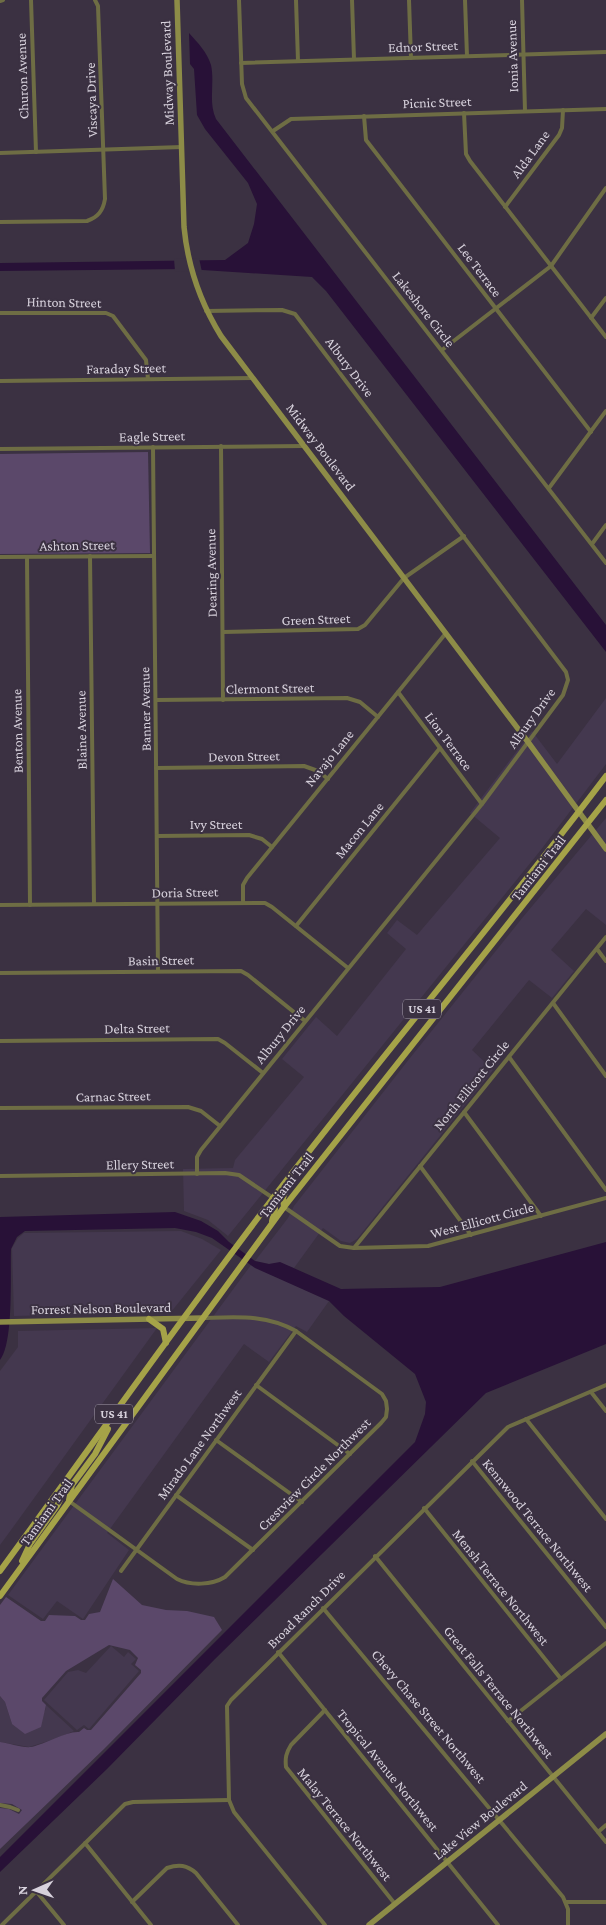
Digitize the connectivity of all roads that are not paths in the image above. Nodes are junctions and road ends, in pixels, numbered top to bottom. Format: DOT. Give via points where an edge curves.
graph roads {
  1 [pos="31,0"];
  2 [pos="95,0"];
  3 [pos="177,0"];
  4 [pos="239,0"];
  5 [pos="296,0"];
  6 [pos="352,0"];
  7 [pos="409,0"];
  8 [pos="465,0"];
  9 [pos="522,0"];
  10 [pos="606,52"];
  11 [pos="523,54"];
  12 [pos="467,56"];
  13 [pos="410,58"];
  14 [pos="354,59"];
  15 [pos="298,61"];
  16 [pos="241,62"];
  17 [pos="606,109"];
  18 [pos="563,110"];
  19 [pos="525,111"];
  20 [pos="464,113"];
  21 [pos="364,116"];
  22 [pos="273,131"];
  23 [pos="182,147"];
  24 [pos="104,150"];
  25 [pos="36,152"];
  26 [pos="0,153"];
  27 [pos="606,188"];
  28 [pos="505,207"];
  29 [pos="0,222"];
  30 [pos="551,266"];
  31 [pos="606,298"];
  32 [pos="496,309"];
  33 [pos="206,311"];
  34 [pos="0,313"];
  35 [pos="591,318"];
  36 [pos="606,337"];
  37 [pos="442,350"];
  38 [pos="253,378"];
  39 [pos="148,379"];
  40 [pos="0,381"];
  41 [pos="606,411"];
  42 [pos="591,432"];
  43 [pos="221,446"];
  44 [pos="304,446"];
  45 [pos="153,447"];
  46 [pos="0,449"];
  47 [pos="549,488"];
  48 [pos="606,525"];
  49 [pos="464,536"];
  50 [pos="592,544"];
  51 [pos="90,556"];
  52 [pos="154,556"];
  53 [pos="0,557"];
  54 [pos="26,557"];
  55 [pos="606,562"];
  56 [pos="404,578"];
  57 [pos="223,632"];
  58 [pos="446,633"];
  59 [pos="398,692"];
  60 [pos="156,700"];
  61 [pos="224,700"];
  62 [pos="378,717"];
  63 [pos="528,742"];
  64 [pos="440,748"];
  65 [pos="156,768"];
  66 [pos="606,776"];
  67 [pos="328,779"];
  68 [pos="606,800"];
  69 [pos="482,804"];
  70 [pos="578,812"];
  71 [pos="588,825"];
  72 [pos="157,836"];
  73 [pos="272,847"];
  74 [pos="606,849"];
  75 [pos="243,903"];
  76 [pos="94,904"];
  77 [pos="158,904"];
  78 [pos="0,905"];
  79 [pos="30,905"];
  80 [pos="296,926"];
  81 [pos="606,937"];
  82 [pos="597,949"];
  83 [pos="606,961"];
  84 [pos="348,968"];
  85 [pos="158,971"];
  86 [pos="0,973"];
  87 [pos="553,1003"];
  88 [pos="305,1021"];
  89 [pos="0,1041"];
  90 [pos="508,1057"];
  91 [pos="263,1074"];
  92 [pos="606,1076"];
  93 [pos="0,1108"];
  94 [pos="464,1112"];
  95 [pos="220,1126"];
  96 [pos="420,1166"];
  97 [pos="197,1174"];
  98 [pos="291,1174"];
  99 [pos="0,1176"];
  100 [pos="606,1190"];
  101 [pos="273,1198"];
  102 [pos="606,1198"];
  103 [pos="284,1207"];
  104 [pos="541,1216"];
  105 [pos="271,1225"];
  106 [pos="471,1235"];
  107 [pos="354,1248"];
  108 [pos="184,1318"];
  109 [pos="203,1318"];
  110 [pos="149,1319"];
  111 [pos="0,1322"];
  112 [pos="296,1331"];
  113 [pos="166,1343"];
  114 [pos="256,1385"];
  115 [pos="606,1385"];
  116 [pos="591,1392"];
  117 [pos="121,1406"];
  118 [pos="606,1411"];
  119 [pos="526,1419"];
  120 [pos="216,1440"];
  121 [pos="350,1454"];
  122 [pos="472,1461"];
  123 [pos="60,1489"];
  124 [pos="176,1495"];
  125 [pos="69,1501"];
  126 [pos="302,1502"];
  127 [pos="424,1508"];
  128 [pos="606,1519"];
  129 [pos="136,1550"];
  130 [pos="253,1550"];
  131 [pos="375,1556"];
  132 [pos="0,1571"];
  133 [pos="121,1571"];
  134 [pos="15,1576"];
  135 [pos="0,1596"];
  136 [pos="324,1608"];
  137 [pos="606,1627"];
  138 [pos="606,1642"];
  139 [pos="278,1652"];
  140 [pos="561,1679"];
  141 [pos="326,1710"];
  142 [pos="508,1721"];
  143 [pos="606,1734"];
  144 [pos="553,1776"];
  145 [pos="228,1800"];
  146 [pos="0,1805"];
  147 [pos="18,1810"];
  148 [pos="500,1819"];
  149 [pos="606,1825"];
  150 [pos="598,1832"];
  151 [pos="606,1842"];
  152 [pos="85,1844"];
  153 [pos="448,1862"];
  154 [pos="36,1891"];
  155 [pos="132,1902"];
  156 [pos="566,1902"];
  157 [pos="606,1902"];
  158 [pos="395,1904"];
  159 [pos="2,1925"];
  160 [pos="64,1925"];
  161 [pos="151,1925"];
  162 [pos="238,1925"];
  163 [pos="325,1925"];
  164 [pos="369,1925"];
  165 [pos="498,1925"];
  166 [pos="568,1925"];
  1 -- 25 [label="street, Churon Avenue"];
  2 -- 24 [label="street, Viscaya Drive" via="98,6"];
  3 -- 23 [label="street, Midway Boulevard"];
  4 -- 16 [label="street, Lakeshore Circle"];
  5 -- 15 [label="street"];
  6 -- 14 [label="street"];
  7 -- 13 [label="street"];
  8 -- 12 [label="street"];
  9 -- 11 [label="street, Ionia Avenue"];
  10 -- 11 [label="street, Ednor Street"];
  11 -- 12 [label="street, Ednor Street"];
  11 -- 19 [label="street, Ionia Avenue"];
  12 -- 13 [label="street, Ednor Street"];
  13 -- 14 [label="street, Ednor Street"];
  14 -- 15 [label="street, Ednor Street"];
  15 -- 16 [label="street, Ednor Street"];
  16 -- 22 [label="street, Lakeshore Circle" via="244,92"];
  17 -- 18 [label="street, Picnic Street"];
  18 -- 19 [label="street, Picnic Street"];
  18 -- 28 [label="street, Alda Lane" via="559,135"];
  19 -- 20 [label="street, Picnic Street"];
  20 -- 21 [label="street, Picnic Street"];
  20 -- 28 [label="street" via="466,154"];
  21 -- 22 [label="street, Picnic Street" via="291,119"];
  21 -- 32 [label="street, Lee Terrace" via="366,140"];
  22 -- 37 [label="street, Lakeshore Circle"];
  23 -- 24 [label="street"];
  23 -- 33 [label="street, Midway Boulevard" via="187,255"];
  24 -- 25 [label="street"];
  24 -- 29 [label="street, Viscaya Drive" via="105,201 100,213 87,221"];
  25 -- 26 [label="street"];
  27 -- 30 [label="street"];
  28 -- 30 [label="street"];
  30 -- 32 [label="street"];
  30 -- 35 [label="street"];
  31 -- 35 [label="street"];
  32 -- 37 [label="street"];
  32 -- 42 [label="street, Lee Terrace"];
  33 -- 38 [label="street, Midway Boulevard"];
  33 -- 49 [label="street, Albury Drive" via="282,310 295,314"];
  34 -- 39 [label="street, Hinton Street" via="106,313 113,316 143,355"];
  35 -- 36 [label="street"];
  37 -- 47 [label="street, Lakeshore Circle"];
  38 -- 39 [label="street, Faraday Street"];
  38 -- 44 [label="street, Midway Boulevard"];
  39 -- 40 [label="street, Faraday Street"];
  41 -- 42 [label="street"];
  42 -- 47 [label="street"];
  43 -- 44 [label="street, Eagle Street"];
  43 -- 45 [label="street, Eagle Street"];
  43 -- 57 [label="street, Dearing Avenue"];
  44 -- 56 [label="street, Midway Boulevard"];
  45 -- 46 [label="street, Eagle Street"];
  45 -- 52 [label="street, Banner Avenue"];
  47 -- 50 [label="street, Lakeshore Circle"];
  48 -- 50 [label="street"];
  49 -- 56 [label="street, Green Street"];
  49 -- 63 [label="street, Albury Drive" via="566,672 568,680 563,695"];
  50 -- 55 [label="street, Lakeshore Circle"];
  51 -- 52 [label="street, Ashton Street"];
  51 -- 54 [label="street, Ashton Street"];
  51 -- 76 [label="street, Blaine Avenue"];
  52 -- 60 [label="street, Banner Avenue"];
  53 -- 54 [label="street, Ashton Street"];
  54 -- 79 [label="street, Benton Avenue"];
  56 -- 57 [label="street, Green Street" via="365,625 358,629"];
  56 -- 58 [label="street, Midway Boulevard"];
  57 -- 61 [label="street, Dearing Avenue"];
  58 -- 59 [label="street, Navajo Lane"];
  58 -- 63 [label="street, Midway Boulevard"];
  59 -- 62 [label="street, Navajo Lane"];
  59 -- 64 [label="street, Lion Terrace"];
  60 -- 61 [label="street, Clermont Street"];
  60 -- 65 [label="street, Banner Avenue"];
  61 -- 62 [label="street, Clermont Street" via="353,699"];
  62 -- 67 [label="street, Navajo Lane"];
  63 -- 69 [label="street, Albury Drive"];
  63 -- 70 [label="street, Midway Boulevard"];
  64 -- 69 [label="street, Lion Terrace"];
  64 -- 80 [label="street, Macon Lane"];
  65 -- 67 [label="street, Devon Street" via="304,766"];
  65 -- 72 [label="street, Banner Avenue"];
  66 -- 70 [label="main road, Tamiami Trail / US 41"];
  67 -- 73 [label="street, Navajo Lane"];
  68 -- 71 [label="main road, Tamiami Trail / US 41"];
  69 -- 84 [label="street, Albury Drive"];
  70 -- 71 [label="street, Midway Boulevard"];
  70 -- 98 [label="main road, Tamiami Trail / US 41"];
  71 -- 74 [label="street, Midway Boulevard"];
  71 -- 103 [label="main road, Tamiami Trail / US 41"];
  72 -- 73 [label="street, Ivy Street" via="249,835"];
  72 -- 77 [label="street, Banner Avenue"];
  73 -- 75 [label="street, Navajo Lane" via="247,878"];
  75 -- 77 [label="street, Doria Street"];
  75 -- 80 [label="street, Doria Street" via="265,903"];
  76 -- 77 [label="street, Doria Street"];
  76 -- 79 [label="street, Doria Street"];
  77 -- 85 [label="street, Banner Avenue"];
  78 -- 79 [label="street, Doria Street"];
  80 -- 84 [label="street, Doria Street"];
  81 -- 82 [label="street, North Ellicott Circle"];
  82 -- 83 [label="street"];
  82 -- 87 [label="street, North Ellicott Circle"];
  84 -- 88 [label="street, Albury Drive"];
  85 -- 86 [label="street, Basin Street"];
  85 -- 88 [label="street, Basin Street" via="241,971"];
  87 -- 90 [label="street, North Ellicott Circle"];
  87 -- 92 [label="street"];
  88 -- 91 [label="street, Albury Drive"];
  89 -- 91 [label="street, Delta Street" via="218,1039"];
  90 -- 94 [label="street, North Ellicott Circle"];
  90 -- 100 [label="street"];
  91 -- 95 [label="street, Albury Drive"];
  93 -- 95 [label="street, Carnac Street" via="188,1106 201,1110"];
  94 -- 96 [label="street, North Ellicott Circle"];
  94 -- 104 [label="street"];
  95 -- 97 [label="street, Albury Drive" via="197,1157"];
  96 -- 106 [label="street"];
  96 -- 107 [label="street, North Ellicott Circle"];
  97 -- 99 [label="street, Ellery Street"];
  97 -- 101 [label="street, Ellery Street" via="239,1175"];
  98 -- 101 [label="main road, Tamiami Trail / US 41"];
  98 -- 103 [label="main road" via="283,1198"];
  101 -- 105 [label="main road" via="275,1208"];
  101 -- 108 [label="main road, Tamiami Trail / US 41"];
  102 -- 104 [label="street, West Ellicott Circle"];
  103 -- 105 [label="main road, Tamiami Trail / US 41"];
  103 -- 107 [label="street, West Ellicott Circle" via="334,1243"];
  104 -- 106 [label="street, West Ellicott Circle"];
  105 -- 109 [label="main road, Tamiami Trail / US 41"];
  106 -- 107 [label="street, West Ellicott Circle" via="428,1246"];
  108 -- 109 [label="street, Forrest Nelson Boulevard"];
  108 -- 110 [label="street, Forrest Nelson Boulevard"];
  108 -- 113 [label="main road, Tamiami Trail / US 41"];
  109 -- 112 [label="street, Crestview Circle Northwest" via="257,1317"];
  109 -- 125 [label="main road, Tamiami Trail / US 41"];
  110 -- 111 [label="street, Forrest Nelson Boulevard"];
  110 -- 113 [label="main road" via="163,1329"];
  112 -- 114 [label="street, Mirado Lane Northwest"];
  112 -- 121 [label="street, Crestview Circle Northwest" via="378,1390 386,1401 386,1416"];
  113 -- 117 [label="main road, Tamiami Trail / US 41"];
  114 -- 120 [label="street, Mirado Lane Northwest"];
  114 -- 121 [label="street"];
  115 -- 116 [label="street, Broad Ranch Drive"];
  116 -- 118 [label="street"];
  116 -- 119 [label="street, Broad Ranch Drive"];
  117 -- 123 [label="main road, Tamiami Trail / US 41"];
  117 -- 125 [label="main road" via="95,1454 72,1486"];
  119 -- 122 [label="street, Broad Ranch Drive" via="508,1427"];
  119 -- 128 [label="street"];
  120 -- 124 [label="street, Mirado Lane Northwest"];
  120 -- 126 [label="street"];
  121 -- 126 [label="street, Crestview Circle Northwest"];
  122 -- 127 [label="street, Broad Ranch Drive"];
  122 -- 137 [label="street, Kennwood Terrace Northwest"];
  123 -- 132 [label="main road, Tamiami Trail / US 41"];
  123 -- 134 [label="main road" via="57,1506 30,1544"];
  124 -- 129 [label="street, Mirado Lane Northwest"];
  124 -- 130 [label="street"];
  125 -- 129 [label="street, Crestview Circle Northwest"];
  125 -- 134 [label="main road, Tamiami Trail / US 41"];
  126 -- 130 [label="street, Crestview Circle Northwest"];
  127 -- 131 [label="street, Broad Ranch Drive"];
  127 -- 140 [label="street, Mensh Terrace Northwest"];
  129 -- 130 [label="street, Crestview Circle Northwest" via="184,1582 211,1583 226,1577"];
  129 -- 133 [label="street, Mirado Lane Northwest"];
  131 -- 136 [label="street, Broad Ranch Drive"];
  131 -- 142 [label="street, Great Falls Terrace Northwest"];
  134 -- 135 [label="main road, Tamiami Trail / US 41"];
  136 -- 139 [label="street, Broad Ranch Drive"];
  136 -- 148 [label="street, Chevy Chase Street Northwest"];
  138 -- 140 [label="street"];
  139 -- 141 [label="street, Tropical Avenue Northwest"];
  139 -- 145 [label="street, Broad Ranch Drive" via="227,1706"];
  140 -- 142 [label="street"];
  141 -- 153 [label="street, Tropical Avenue Northwest"];
  141 -- 158 [label="street, Malay Terrace Northwest" via="290,1745 286,1752 286,1767"];
  142 -- 144 [label="street, Great Falls Terrace Northwest"];
  143 -- 144 [label="street, Lake View Boulevard"];
  144 -- 148 [label="street, Lake View Boulevard"];
  144 -- 150 [label="street, Great Falls Terrace Northwest"];
  145 -- 152 [label="street" via="133,1802 121,1808"];
  145 -- 163 [label="street" via="234,1812"];
  146 -- 147 [label="street"];
  148 -- 153 [label="street, Lake View Boulevard"];
  148 -- 156 [label="street, Chevy Chase Street Northwest"];
  149 -- 150 [label="street"];
  150 -- 151 [label="street, Great Falls Terrace Northwest"];
  152 -- 154 [label="street"];
  152 -- 155 [label="street"];
  153 -- 158 [label="street, Lake View Boulevard"];
  153 -- 165 [label="street, Tropical Avenue Northwest"];
  154 -- 159 [label="street"];
  154 -- 160 [label="street"];
  155 -- 161 [label="street"];
  155 -- 162 [label="street" via="167,1868 183,1865 196,1873"];
  156 -- 157 [label="street"];
  156 -- 166 [label="street"];
  158 -- 164 [label="street, Lake View Boulevard"];
}
